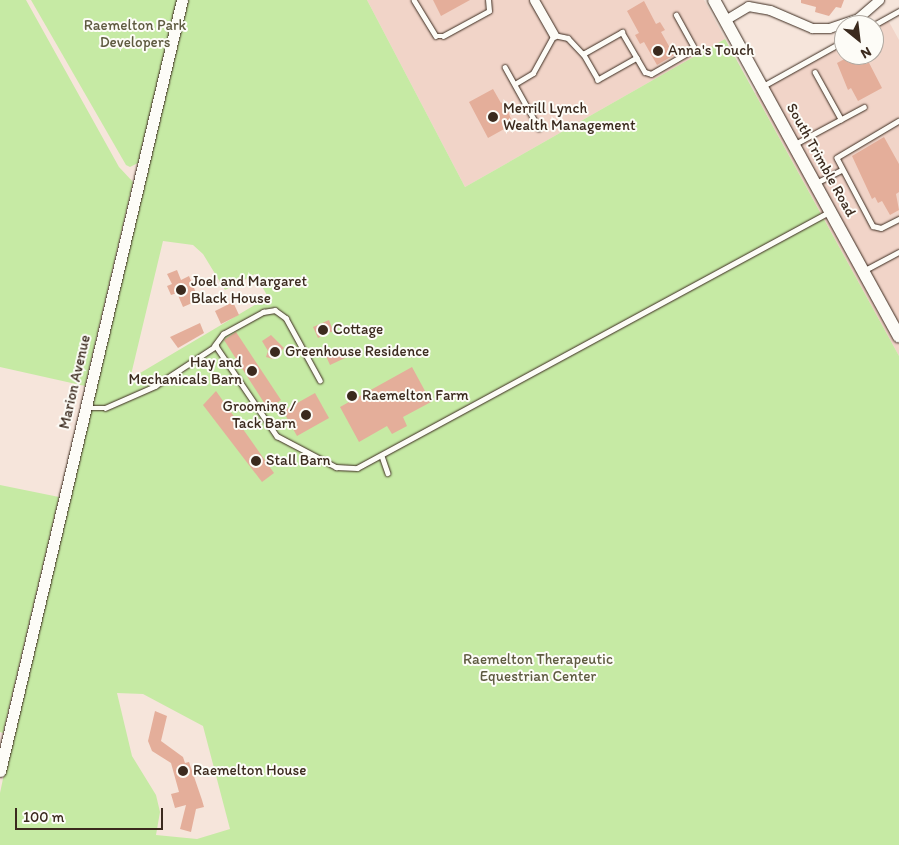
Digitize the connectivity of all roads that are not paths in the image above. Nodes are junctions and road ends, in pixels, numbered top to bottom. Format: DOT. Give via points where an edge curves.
graph roads {
  1 [pos="182,0"];
  2 [pos="414,0"];
  3 [pos="488,0"];
  4 [pos="534,0"];
  5 [pos="714,0"];
  6 [pos="879,0"];
  7 [pos="749,3"];
  8 [pos="899,11"];
  9 [pos="676,15"];
  10 [pos="884,19"];
  11 [pos="724,20"];
  12 [pos="554,35"];
  13 [pos="834,46"];
  14 [pos="583,54"];
  15 [pos="637,58"];
  16 [pos="505,67"];
  17 [pos="815,72"];
  18 [pos="515,84"];
  19 [pos="761,86"];
  20 [pos="864,107"];
  21 [pos="841,119"];
  22 [pos="899,121"];
  23 [pos="539,128"];
  24 [pos="794,145"];
  25 [pos="842,170"];
  26 [pos="815,184"];
  27 [pos="830,211"];
  28 [pos="899,218"];
  29 [pos="899,252"];
  30 [pos="863,272"];
  31 [pos="899,336"];
  32 [pos="214,346"];
  33 [pos="320,380"];
  34 [pos="85,408"];
  35 [pos="382,456"];
  36 [pos="388,472"];
  37 [pos="0,771"];
  1 -- 34 [label="street, Marion Avenue"];
  2 -- 3 [label="lane" via="436,36 443,36 489,11"];
  4 -- 12 [label="street"];
  5 -- 11 [label="main road, South Trimble Road"];
  6 -- 7 [label="street" via="858,18 820,29 803,26"];
  7 -- 11 [label="street"];
  8 -- 10 [label="lane"];
  9 -- 15 [label="lane" via="693,46 691,51 648,74"];
  11 -- 19 [label="main road, South Trimble Road"];
  12 -- 14 [label="lane" via="568,38"];
  12 -- 18 [label="lane" via="533,73"];
  13 -- 19 [label="lane"];
  14 -- 15 [label="lane" via="622,32"];
  14 -- 15 [label="lane" via="598,80"];
  16 -- 18 [label="lane"];
  17 -- 21 [label="lane"];
  18 -- 23 [label="lane"];
  19 -- 24 [label="main road, South Trimble Road"];
  20 -- 21 [label="lane"];
  21 -- 24 [label="lane"];
  22 -- 25 [label="lane" via="839,155"];
  24 -- 26 [label="main road, South Trimble Road"];
  25 -- 26 [label="lane"];
  25 -- 28 [label="lane" via="873,226 881,228"];
  26 -- 27 [label="main road, South Trimble Road"];
  27 -- 30 [label="main road, South Trimble Road"];
  27 -- 35 [label="lane"];
  29 -- 30 [label="lane"];
  30 -- 31 [label="main road, South Trimble Road"];
  32 -- 33 [label="lane" via="223,334 263,312 275,310 286,318"];
  32 -- 34 [label="lane" via="155,386 105,408"];
  32 -- 35 [label="lane" via="277,436 342,468 357,468"];
  34 -- 37 [label="street, Marion Avenue"];
  35 -- 36 [label="lane"];
}
